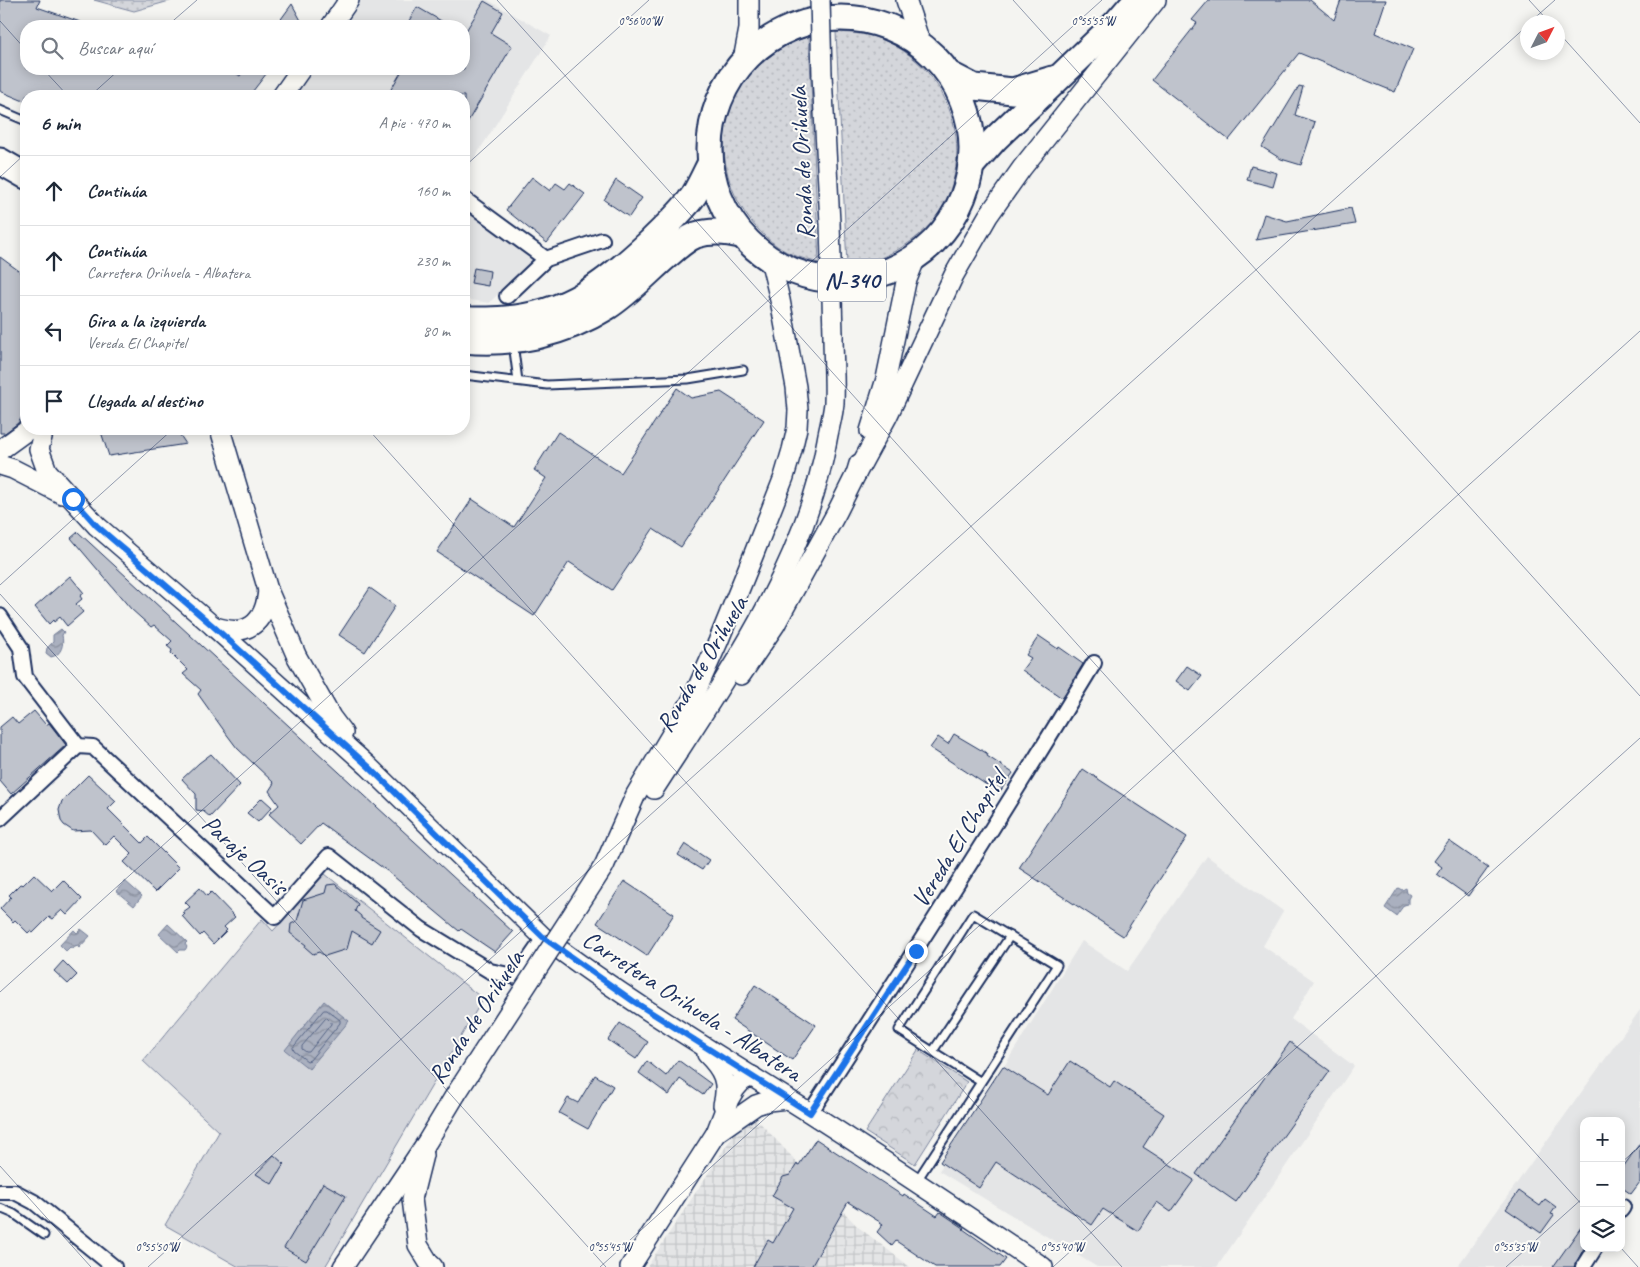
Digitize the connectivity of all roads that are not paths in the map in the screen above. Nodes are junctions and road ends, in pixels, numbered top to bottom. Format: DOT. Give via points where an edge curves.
graph roads {
  1 [pos="349,0"];
  2 [pos="750,0"];
  3 [pos="820,0"];
  4 [pos="906,0"];
  5 [pos="1136,0"];
  6 [pos="1156,0"];
  7 [pos="335,20"];
  8 [pos="921,45"];
  9 [pos="743,60"];
  10 [pos="949,74"];
  11 [pos="297,75"];
  12 [pos="1058,78"];
  13 [pos="287,90"];
  14 [pos="0,110"];
  15 [pos="20,118"];
  16 [pos="0,152"];
  17 [pos="20,160"];
  18 [pos="0,161"];
  19 [pos="710,164"];
  20 [pos="971,166"];
  21 [pos="20,173"];
  22 [pos="470,203"];
  23 [pos="742,235"];
  24 [pos="602,240"];
  25 [pos="916,258"];
  26 [pos="546,259"];
  27 [pos="770,259"];
  28 [pos="507,296"];
  29 [pos="470,319"];
  30 [pos="512,340"];
  31 [pos="470,341"];
  32 [pos="743,370"];
  33 [pos="470,376"];
  34 [pos="518,381"];
  35 [pos="21,435"];
  36 [pos="43,435"];
  37 [pos="222,435"];
  38 [pos="0,450"];
  39 [pos="0,465"];
  40 [pos="856,474"];
  41 [pos="73,499"];
  42 [pos="268,590"];
  43 [pos="0,616"];
  44 [pos="213,626"];
  45 [pos="1094,663"];
  46 [pos="685,741"];
  47 [pos="78,746"];
  48 [pos="368,766"];
  49 [pos="2,812"];
  50 [pos="604,866"];
  51 [pos="1010,936"];
  52 [pos="544,938"];
  53 [pos="696,1042"];
  54 [pos="932,1051"];
  55 [pos="752,1076"];
  56 [pos="981,1082"];
  57 [pos="787,1099"];
  58 [pos="810,1113"];
  59 [pos="716,1133"];
  60 [pos="427,1142"];
  61 [pos="916,1182"];
  62 [pos="0,1192"];
  63 [pos="0,1208"];
  64 [pos="44,1235"];
  65 [pos="1592,1252"];
  66 [pos="114,1267"];
  67 [pos="343,1267"];
  68 [pos="433,1267"];
  69 [pos="630,1267"];
  70 [pos="1044,1267"];
  71 [pos="1582,1267"];
  1 -- 7 [label="main road"];
  2 -- 9 [label="main road"];
  3 -- 46 [label="main road, Ronda de Orihuela, bridge" via="834,404 825,456 793,553 761,617"];
  4 -- 8 [label="main road"];
  5 -- 12 [label="highway, N-340" via="1116,24"];
  6 -- 40 [label="main road" via="1022,168 988,216 954,275"];
  8 -- 9 [label="highway, N-340" via="893,28 862,19 829,18 797,24 768,39"];
  8 -- 10 [label="highway, N-340"];
  9 -- 19 [label="highway, N-340" via="729,78 714,112 709,142"];
  10 -- 12 [label="highway, N-340" via="974,87 1013,91"];
  10 -- 20 [label="highway, N-340" via="969,118"];
  11 -- 13 [label="main road"];
  12 -- 20 [label="highway, N-340"];
  14 -- 15 [label="lane"];
  16 -- 17 [label="highway"];
  18 -- 21 [label="highway"];
  19 -- 23 [label="highway, N-340" via="726,214"];
  19 -- 29 [label="highway, N-340" via="694,195 679,213 624,266 584,296 541,314"];
  20 -- 25 [label="highway, N-340" via="965,192 953,217 937,240"];
  22 -- 26 [label="street"];
  23 -- 27 [label="highway, N-340"];
  23 -- 30 [label="highway" via="708,232 694,236 608,306 561,329"];
  24 -- 26 [label="street"];
  25 -- 27 [label="highway, N-340" via="888,272 858,280 827,280 797,273"];
  25 -- 40 [label="main road" via="906,282 886,379"];
  26 -- 28 [label="street"];
  27 -- 50 [label="main road" via="796,387 797,428 792,450 753,556 700,682 636,794"];
  30 -- 31 [label="highway"];
  30 -- 34 [label="lane"];
  32 -- 34 [label="lane" via="688,379 547,385"];
  33 -- 34 [label="lane"];
  35 -- 38 [label="main road"];
  36 -- 41 [label="main road" via="40,449 47,471"];
  37 -- 42 [label="main road"];
  39 -- 41 [label="main road"];
  40 -- 46 [label="main road" via="775,625 728,692"];
  41 -- 44 [label="main road" via="97,526"];
  42 -- 44 [label="main road" via="264,612 255,623 242,630 227,631"];
  42 -- 48 [label="main road" via="297,657 331,717"];
  43 -- 47 [label="street" via="22,648 25,677"];
  44 -- 48 [label="main road"];
  45 -- 58 [label="street, Vereda El Chapitel" via="1012,799"];
  46 -- 50 [label="main road, Ronda de Orihuela"];
  47 -- 49 [label="street"];
  47 -- 52 [label="street, Paraje Oasis" via="93,747 275,917 329,856 421,930 490,972 517,977"];
  48 -- 52 [label="main road, Carretera Orihuela - Albatera"];
  50 -- 60 [label="main road, Ronda de Orihuela, bridge"];
  51 -- 54 [label="lane"];
  51 -- 54 [label="lane" via="973,914 899,1030"];
  51 -- 56 [label="lane" via="1057,965"];
  52 -- 53 [label="main road, Carretera Orihuela - Albatera"];
  53 -- 55 [label="main road, Carretera Orihuela - Albatera"];
  53 -- 59 [label="main road" via="721,1070 726,1086"];
  54 -- 56 [label="lane"];
  55 -- 57 [label="main road, Carretera Orihuela - Albatera"];
  55 -- 59 [label="main road" via="742,1108"];
  56 -- 61 [label="lane"];
  57 -- 58 [label="main road, Carretera Orihuela - Albatera"];
  57 -- 59 [label="main road" via="768,1100 756,1105"];
  58 -- 61 [label="main road, Carretera Orihuela - Albatera"];
  59 -- 69 [label="main road"];
  60 -- 67 [label="main road, Ronda de Orihuela"];
  60 -- 68 [label="main road" via="412,1199 418,1244"];
  61 -- 70 [label="main road, Carretera Orihuela - Albatera"];
  62 -- 66 [label="street" via="15,1192 34,1202"];
  63 -- 64 [label="lane"];
  65 -- 71 [label="street"];
}
